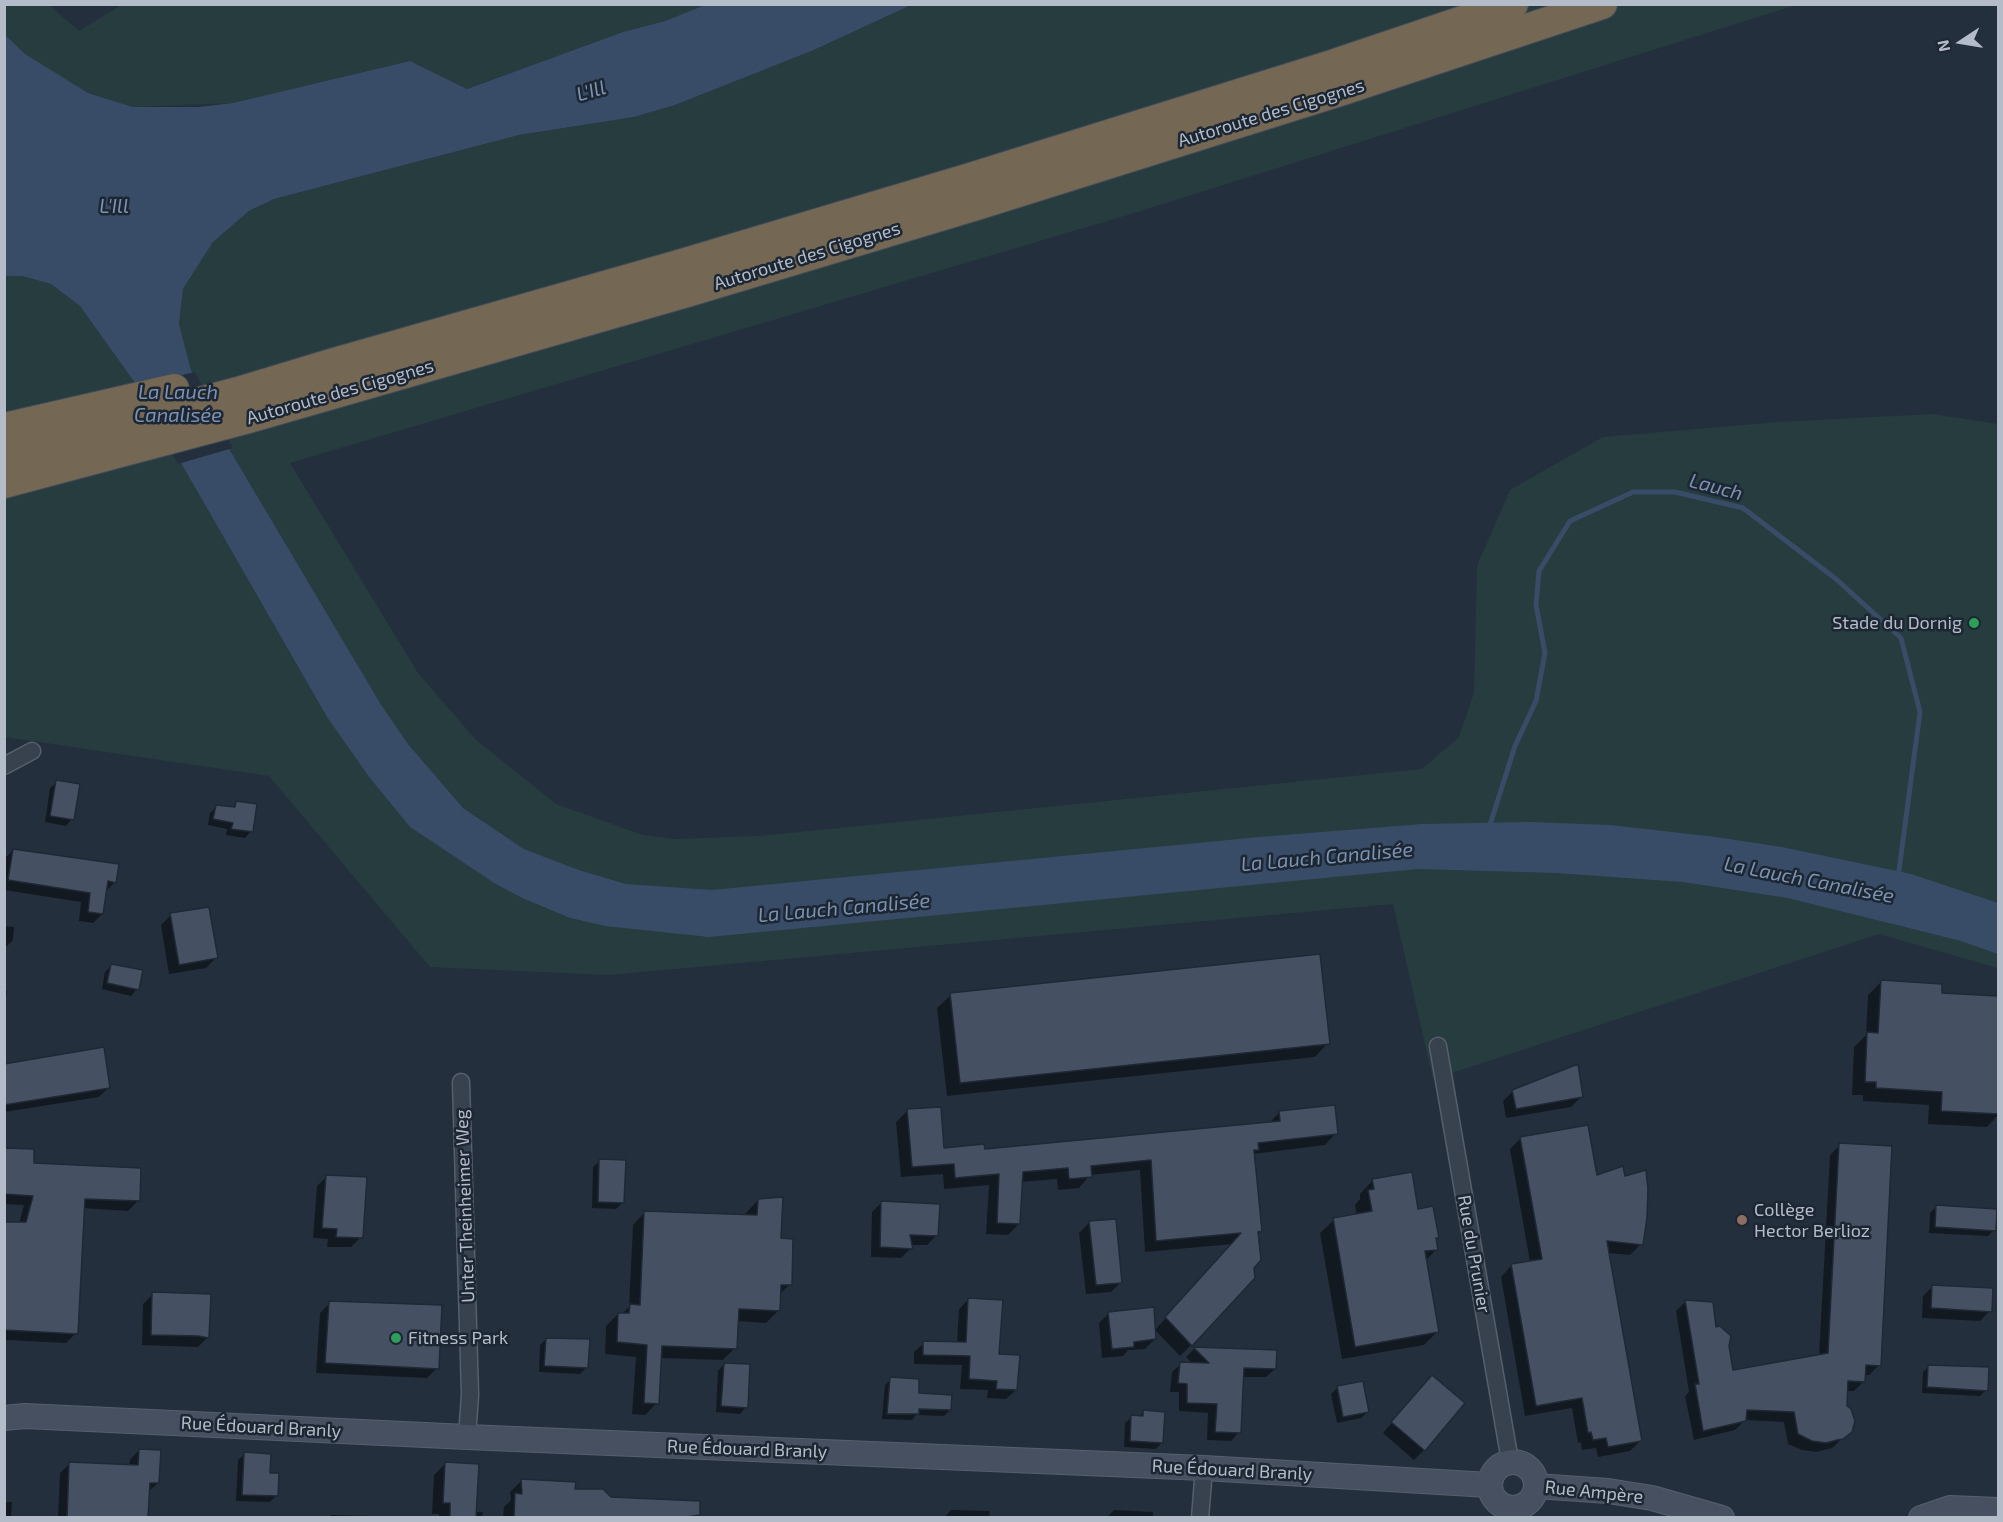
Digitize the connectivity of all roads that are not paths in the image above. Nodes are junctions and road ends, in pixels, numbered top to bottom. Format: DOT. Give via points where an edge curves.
graph roads {
  1 [pos="1513,4"];
  2 [pos="1602,4"];
  3 [pos="240,395"];
  4 [pos="128,411"];
  5 [pos="4,428"];
  6 [pos="4,454"];
  7 [pos="4,483"];
  8 [pos="32,751"];
  9 [pos="4,766"];
  10 [pos="1438,1046"];
  11 [pos="461,1082"];
  12 [pos="4,1418"];
  13 [pos="467,1437"];
  14 [pos="1510,1461"];
  15 [pos="1204,1468"];
  16 [pos="1489,1485"];
  17 [pos="1536,1486"];
  18 [pos="1998,1510"];
  19 [pos="1519,1513"];
  20 [pos="1200,1518"];
  21 [pos="1722,1518"];
  22 [pos="1921,1518"];
  1 -- 3 [label="highway, Autoroute des Cigognes" via="970,178 588,291 334,363 305,356"];
  2 -- 3 [label="highway, Autoroute des Cigognes" via="1343,90 690,291"];
  3 -- 4 [label="highway, Autoroute des Cigognes"];
  3 -- 7 [label="highway, Autoroute des Cigognes" via="148,446"];
  4 -- 5 [label="highway"];
  4 -- 6 [label="highway, Autoroute des Cigognes"];
  8 -- 9 [label="street"];
  10 -- 14 [label="street, Rue du Prunier"];
  11 -- 13 [label="street, Unter Theinheimer Weg" via="470,1395"];
  12 -- 13 [label="street, Rue Édouard Branly"];
  13 -- 15 [label="street, Rue Édouard Branly"];
  14 -- 16 [label="street" via="1495,1469"];
  14 -- 17 [label="street" via="1523,1464 1533,1473"];
  15 -- 16 [label="street, Rue Édouard Branly"];
  15 -- 20 [label="street"];
  16 -- 19 [label="street" via="1498,1503"];
  17 -- 19 [label="street" via="1534,1496"];
  17 -- 21 [label="street, Rue Ampère" via="1652,1498"];
  18 -- 22 [label="street" via="1950,1508"];
}
